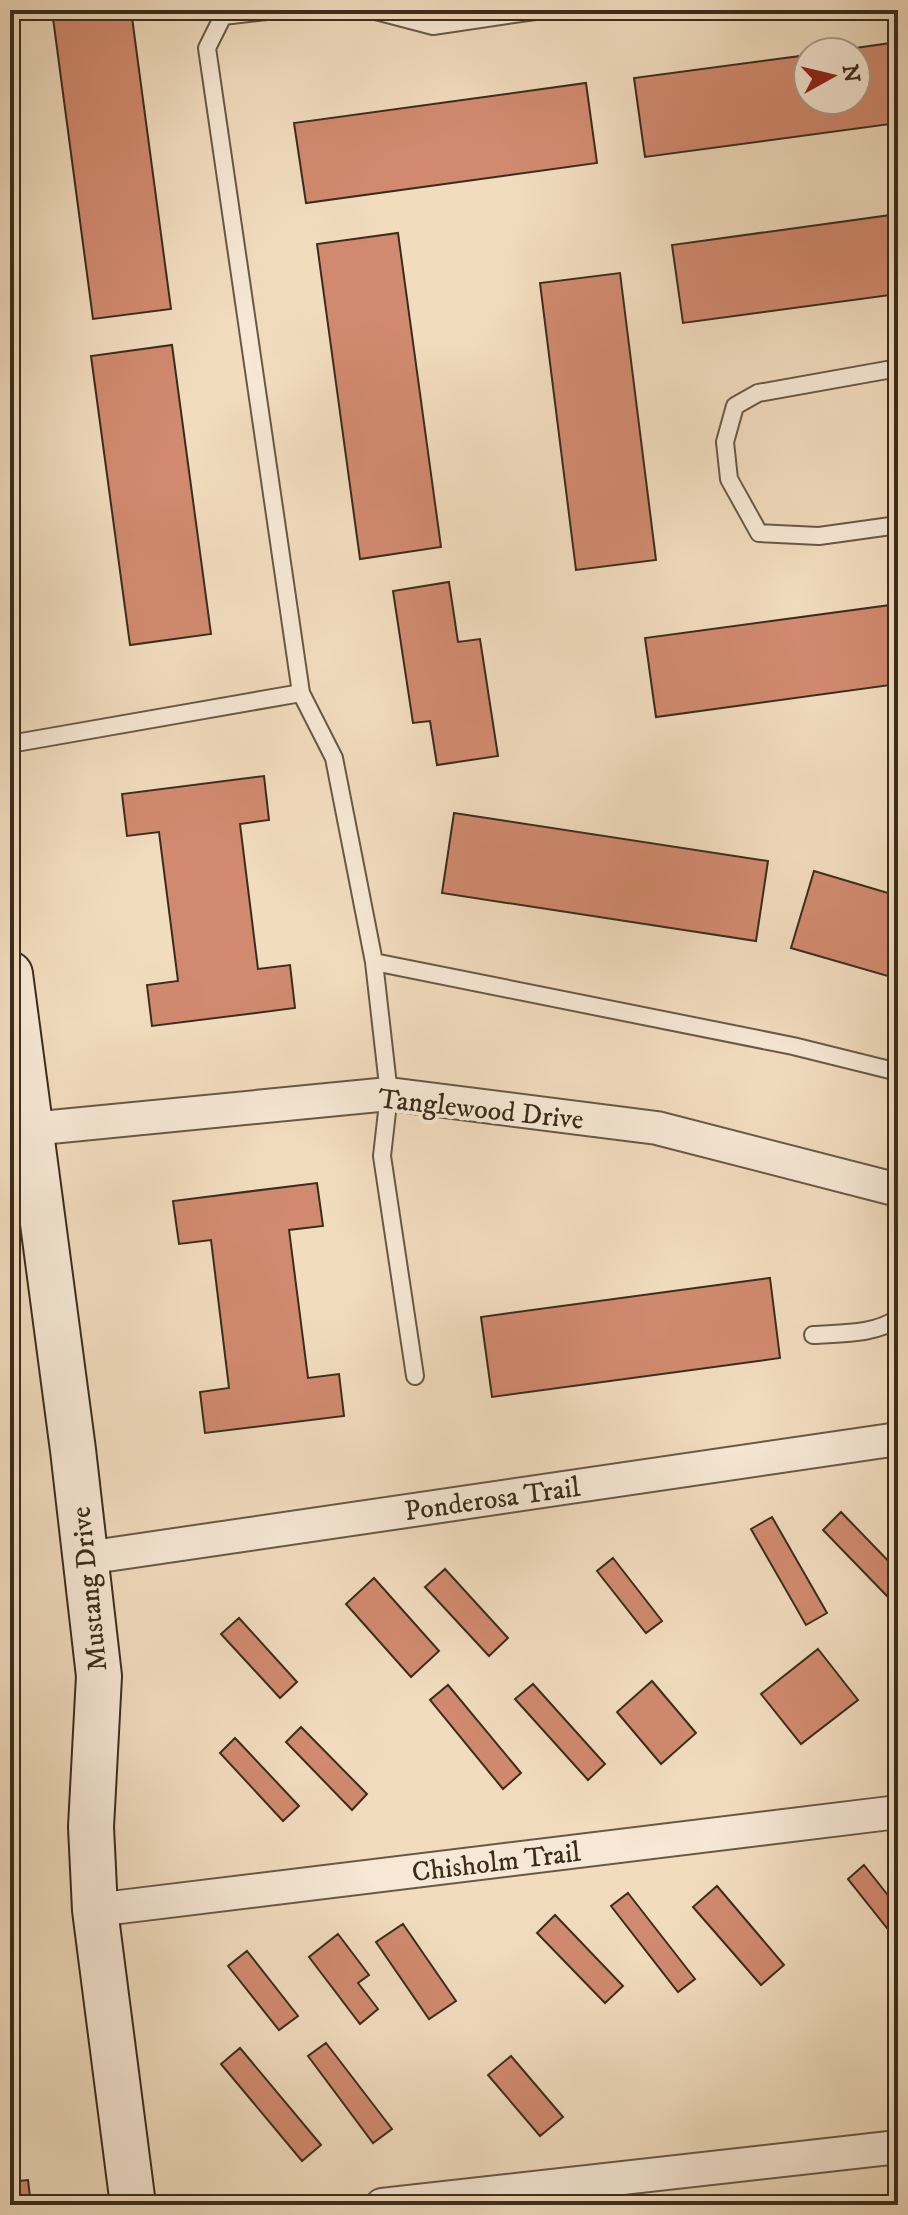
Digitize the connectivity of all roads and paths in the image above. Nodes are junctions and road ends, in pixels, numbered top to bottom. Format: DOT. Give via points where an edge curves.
graph roads {
  1 [pos="276,10"];
  2 [pos="372,10"];
  3 [pos="542,10"];
  4 [pos="898,368"];
  5 [pos="898,525"];
  6 [pos="301,693"];
  7 [pos="10,744"];
  8 [pos="374,962"];
  9 [pos="10,974"];
  10 [pos="898,1072"];
  11 [pos="389,1094"];
  12 [pos="20,1129"];
  13 [pos="898,1190"];
  14 [pos="898,1318"];
  15 [pos="813,1335"];
  16 [pos="415,1376"];
  17 [pos="898,1439"];
  18 [pos="86,1558"];
  19 [pos="898,1812"];
  20 [pos="95,1910"];
  21 [pos="898,2147"];
  22 [pos="133,2205"];
  23 [pos="382,2205"];
  1 -- 6 [label="lane" via="223,16 207,48"];
  2 -- 3 [label="lane" via="433,26"];
  4 -- 5 [label="lane" via="758,393 735,406 725,442 729,479 759,533 819,536"];
  6 -- 7 [label="lane"];
  6 -- 8 [label="lane" via="334,758"];
  8 -- 10 [label="lane"];
  8 -- 11 [label="lane"];
  9 -- 12 [label="main road, Mustang Drive"];
  11 -- 12 [label="street, Tanglewood Drive"];
  11 -- 13 [label="street, Tanglewood Drive" via="657,1128"];
  11 -- 16 [label="lane" via="382,1156"];
  12 -- 18 [label="main road, Mustang Drive"];
  14 -- 15 [label="lane" via="859,1331"];
  17 -- 18 [label="street, Ponderosa Trail"];
  18 -- 20 [label="main road, Mustang Drive" via="99,1676 91,1827"];
  19 -- 20 [label="street, Chisholm Trail"];
  20 -- 22 [label="main road, Mustang Drive"];
  21 -- 23 [label="street"];
}
